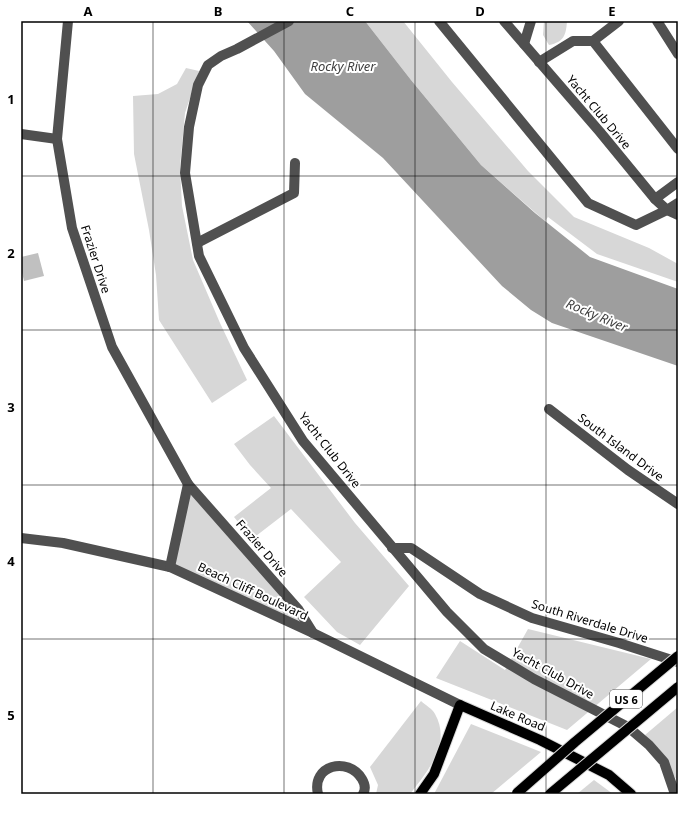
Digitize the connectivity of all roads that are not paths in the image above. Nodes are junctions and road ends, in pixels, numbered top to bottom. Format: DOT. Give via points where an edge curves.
graph roads {
  1 [pos="68,21"];
  2 [pos="289,21"];
  3 [pos="438,21"];
  4 [pos="504,21"];
  5 [pos="531,21"];
  6 [pos="619,21"];
  7 [pos="657,21"];
  8 [pos="593,41"];
  9 [pos="524,44"];
  10 [pos="678,54"];
  11 [pos="539,62"];
  12 [pos="21,134"];
  13 [pos="57,140"];
  14 [pos="678,149"];
  15 [pos="295,163"];
  16 [pos="678,182"];
  17 [pos="655,199"];
  18 [pos="678,203"];
  19 [pos="667,210"];
  20 [pos="678,215"];
  21 [pos="197,243"];
  22 [pos="549,409"];
  23 [pos="188,484"];
  24 [pos="678,504"];
  25 [pos="21,538"];
  26 [pos="392,548"];
  27 [pos="170,567"];
  28 [pos="312,632"];
  29 [pos="678,656"];
  30 [pos="678,662"];
  31 [pos="678,687"];
  32 [pos="460,705"];
  33 [pos="318,794"];
  34 [pos="363,794"];
  35 [pos="420,794"];
  36 [pos="517,794"];
  37 [pos="550,794"];
  38 [pos="631,794"];
  39 [pos="675,794"];
  1 -- 13 [label="street, Frazier Drive"];
  2 -- 21 [label="street, Yacht Club Drive" via="208,65 198,85 189,127 185,173"];
  3 -- 19 [label="street" via="588,203 636,225"];
  4 -- 9 [label="street, Yacht Club Drive"];
  5 -- 9 [label="street"];
  6 -- 8 [label="street"];
  7 -- 10 [label="street"];
  8 -- 11 [label="street" via="573,41"];
  8 -- 14 [label="street"];
  9 -- 11 [label="street, Yacht Club Drive"];
  11 -- 17 [label="street, Yacht Club Drive"];
  12 -- 13 [label="street"];
  13 -- 23 [label="street, Frazier Drive" via="72,228 112,347"];
  15 -- 21 [label="street" via="294,193"];
  16 -- 17 [label="street"];
  17 -- 19 [label="street, Yacht Club Drive"];
  18 -- 19 [label="street"];
  19 -- 20 [label="street, Yacht Club Drive"];
  21 -- 26 [label="street, Yacht Club Drive" via="199,256 244,348 303,441"];
  22 -- 24 [label="street, South Island Drive" via="628,470"];
  23 -- 27 [label="street"];
  23 -- 28 [label="street, Frazier Drive" via="298,609"];
  25 -- 27 [label="street, Beach Cliff Boulevard" via="63,543"];
  26 -- 30 [label="street, South Riverdale Drive" via="411,548 480,594 532,618"];
  26 -- 39 [label="street, Yacht Club Drive" via="447,612 484,649 534,679 628,727 649,745 664,762"];
  27 -- 28 [label="street, Beach Cliff Boulevard"];
  28 -- 32 [label="street, Beach Cliff Boulevard"];
  29 -- 36 [label="main road, US 6, bridge"];
  31 -- 37 [label="main road, US 6, bridge"];
  32 -- 35 [label="main road" via="434,774"];
  32 -- 38 [label="main road, Lake Road" via="540,740 609,776"];
  33 -- 34 [label="street" via="316,787 319,776 326,769 335,766 354,769 365,784"];
}
